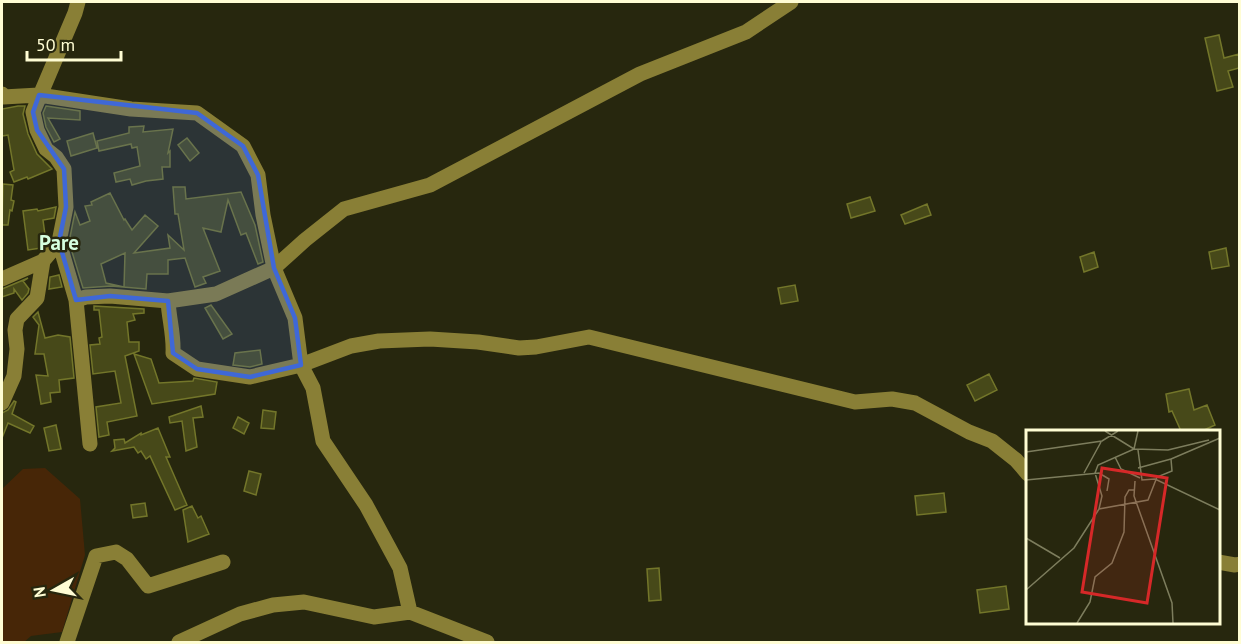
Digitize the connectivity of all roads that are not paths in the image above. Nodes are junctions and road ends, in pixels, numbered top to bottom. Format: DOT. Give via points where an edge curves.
graph roads {
  1 [pos="78,2"];
  2 [pos="791,2"];
  3 [pos="39,95"];
  4 [pos="2,96"];
  5 [pos="59,242"];
  6 [pos="42,261"];
  7 [pos="274,268"];
  8 [pos="2,279"];
  9 [pos="76,300"];
  10 [pos="168,301"];
  11 [pos="301,365"];
  12 [pos="2,403"];
  13 [pos="90,444"];
  14 [pos="1026,472"];
  15 [pos="223,562"];
  16 [pos="1220,562"];
  17 [pos="1239,564"];
  18 [pos="410,612"];
  19 [pos="67,642"];
  20 [pos="179,642"];
  21 [pos="487,642"];
  1 -- 3 [label="street"];
  2 -- 7 [label="street" via="746,32 640,74 430,185 344,209"];
  3 -- 4 [label="street"];
  3 -- 5 [label="street" via="33,112 37,130 46,149 64,169 66,207"];
  3 -- 7 [label="street" via="131,109 197,113 243,146 258,175"];
  5 -- 6 [label="street"];
  5 -- 9 [label="street"];
  6 -- 8 [label="street"];
  6 -- 12 [label="street" via="37,298 17,319 14,376"];
  7 -- 10 [label="street" via="216,294"];
  7 -- 11 [label="street" via="295,318"];
  9 -- 10 [label="street" via="110,296"];
  9 -- 13 [label="street"];
  10 -- 11 [label="street" via="173,353 197,369 250,377"];
  11 -- 14 [label="street" via="379,340 439,339 519,348 589,337 855,402 892,399 915,403 992,441"];
  11 -- 18 [label="street" via="313,388 323,441 366,506 400,568"];
  15 -- 19 [label="street" via="148,586 128,559 116,552 96,556"];
  16 -- 17 [label="street"];
  18 -- 20 [label="street" via="374,617 304,602 273,606 240,614"];
  18 -- 21 [label="street"];
}
